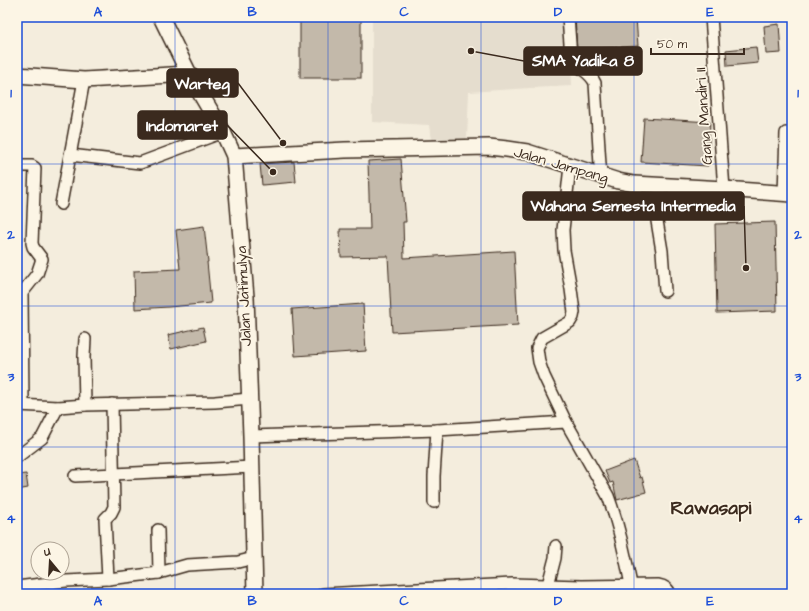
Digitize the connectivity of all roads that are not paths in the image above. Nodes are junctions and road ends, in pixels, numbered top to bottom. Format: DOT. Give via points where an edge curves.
graph roads {
  1 [pos="161,17"];
  2 [pos="568,17"];
  3 [pos="711,17"];
  4 [pos="189,74"];
  5 [pos="17,76"];
  6 [pos="84,80"];
  7 [pos="223,132"];
  8 [pos="786,133"];
  9 [pos="70,155"];
  10 [pos="234,156"];
  11 [pos="17,166"];
  12 [pos="570,166"];
  13 [pos="602,176"];
  14 [pos="661,185"];
  15 [pos="724,189"];
  16 [pos="788,194"];
  17 [pos="61,204"];
  18 [pos="665,291"];
  19 [pos="85,339"];
  20 [pos="250,399"];
  21 [pos="112,404"];
  22 [pos="20,405"];
  23 [pos="85,405"];
  24 [pos="58,407"];
  25 [pos="566,422"];
  26 [pos="437,430"];
  27 [pos="251,436"];
  28 [pos="17,457"];
  29 [pos="252,467"];
  30 [pos="114,474"];
  31 [pos="75,476"];
  32 [pos="434,502"];
  33 [pos="158,530"];
  34 [pos="556,546"];
  35 [pos="254,558"];
  36 [pos="159,573"];
  37 [pos="108,580"];
  38 [pos="548,585"];
  39 [pos="17,587"];
  40 [pos="632,589"];
  41 [pos="255,594"];
  42 [pos="323,594"];
  43 [pos="670,594"];
  1 -- 4 [label="street, Jalan Jatimulya"];
  2 -- 13 [label="street" via="571,57 595,83"];
  3 -- 15 [label="street, Gang Mandiri II"];
  4 -- 6 [label="street"];
  4 -- 7 [label="street, Jalan Jatimulya"];
  5 -- 6 [label="street"];
  6 -- 9 [label="street"];
  7 -- 9 [label="street" via="140,163"];
  7 -- 10 [label="street, Jalan Jatimulya"];
  8 -- 16 [label="street"];
  9 -- 17 [label="street"];
  10 -- 12 [label="street, Jalan Jampang" via="345,150 489,148 527,152"];
  10 -- 20 [label="street, Jalan Jatimulya" via="246,297"];
  11 -- 22 [label="street" via="35,168 32,243 42,259 37,274 22,293"];
  12 -- 13 [label="street, Jalan Jampang"];
  12 -- 25 [label="street" via="563,230 574,312 570,322 542,338 537,348 544,376"];
  13 -- 14 [label="street, Jalan Jampang" via="634,184"];
  14 -- 15 [label="street, Jalan Jampang"];
  14 -- 18 [label="street" via="657,221"];
  15 -- 16 [label="street, Jalan Jampang"];
  19 -- 23 [label="street"];
  20 -- 21 [label="street"];
  20 -- 27 [label="street, Jalan Jatimulya"];
  21 -- 23 [label="street"];
  21 -- 30 [label="street"];
  22 -- 24 [label="street"];
  23 -- 24 [label="street"];
  24 -- 28 [label="street" via="42,438"];
  25 -- 26 [label="street"];
  25 -- 40 [label="street" via="608,496 622,541"];
  26 -- 27 [label="street"];
  26 -- 32 [label="street"];
  27 -- 29 [label="street, Jalan Jatimulya"];
  29 -- 30 [label="street"];
  29 -- 35 [label="street, Jalan Jatimulya"];
  30 -- 31 [label="street"];
  30 -- 37 [label="street" via="114,507 105,519"];
  33 -- 36 [label="street"];
  34 -- 38 [label="street"];
  35 -- 36 [label="street" via="238,562 187,565"];
  35 -- 41 [label="street, Jalan Jatimulya"];
  36 -- 37 [label="street"];
  37 -- 39 [label="street" via="66,581"];
  38 -- 40 [label="street"];
  38 -- 42 [label="street" via="512,584"];
  40 -- 43 [label="street" via="658,585 665,587"];
}
